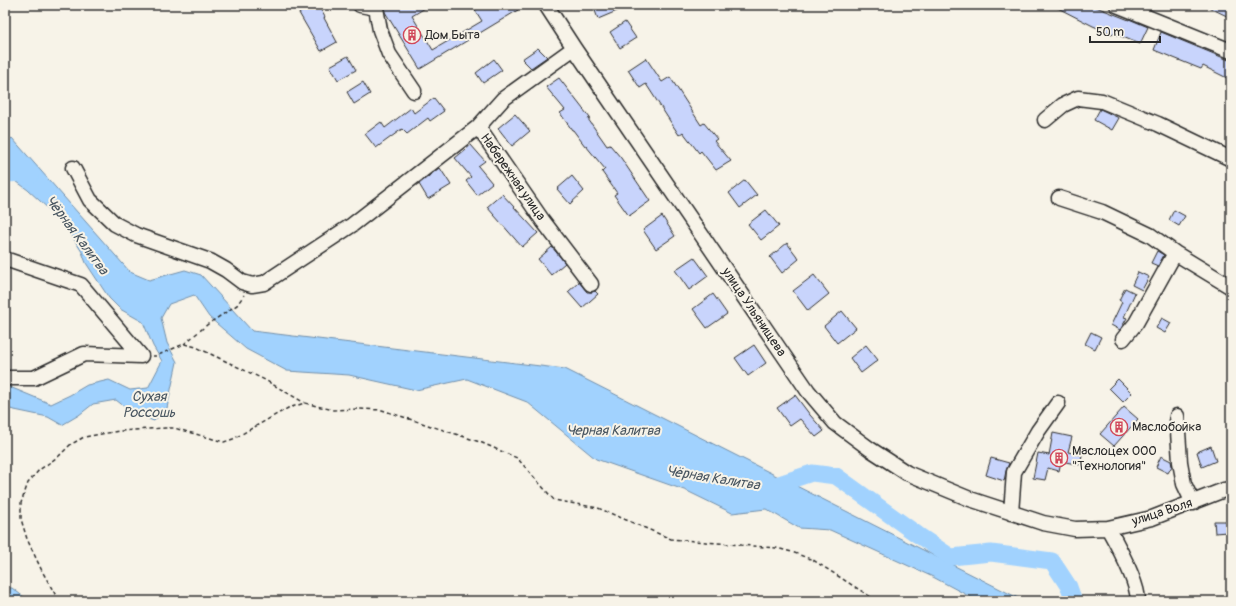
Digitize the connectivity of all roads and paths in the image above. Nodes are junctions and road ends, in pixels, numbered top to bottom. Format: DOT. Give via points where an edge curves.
graph roads {
  1 [pos="360,5"];
  2 [pos="546,5"];
  3 [pos="1117,5"];
  4 [pos="379,7"];
  5 [pos="574,48"];
  6 [pos="1231,51"];
  7 [pos="414,91"];
  8 [pos="1045,120"];
  9 [pos="478,127"];
  10 [pos="1231,159"];
  11 [pos="73,168"];
  12 [pos="1060,198"];
  13 [pos="1175,253"];
  14 [pos="5,259"];
  15 [pos="591,284"];
  16 [pos="1231,287"];
  17 [pos="237,305"];
  18 [pos="1123,339"];
  19 [pos="184,344"];
  20 [pos="156,356"];
  21 [pos="5,378"];
  22 [pos="305,403"];
  23 [pos="1058,403"];
  24 [pos="1177,416"];
  25 [pos="1231,489"];
  26 [pos="1193,503"];
  27 [pos="1011,513"];
  28 [pos="1043,523"];
  29 [pos="1108,528"];
  30 [pos="59,601"];
  31 [pos="877,601"];
  32 [pos="1138,601"];
  1 -- 4 [label="street"];
  2 -- 5 [label="street, улица Ульянищева"];
  3 -- 6 [label="street"];
  4 -- 7 [label="street" via="380,30 389,54"];
  5 -- 9 [label="street" via="503,99"];
  5 -- 27 [label="street, улица Ульянищева" via="808,391 835,423 907,473"];
  8 -- 10 [label="street" via="1063,105 1078,98 1102,101"];
  9 -- 11 [label="street, Набережная улица" via="352,226 264,283 252,285 242,282 210,261 136,235 114,224 90,200"];
  9 -- 15 [label="street, Набережная улица" via="542,221"];
  12 -- 13 [label="street" via="1102,212 1150,235"];
  13 -- 16 [label="street"];
  13 -- 18 [label="street" via="1136,323"];
  14 -- 21 [label="street" via="81,285 141,356 84,354 34,378"];
  17 -- 19 [label="path"];
  19 -- 20 [label="path"];
  19 -- 22 [label="path" via="196,347 265,380"];
  22 -- 30 [label="path" via="288,408 224,442 165,428 119,431 84,437 70,445 39,470 28,483 21,503 21,519 28,538 42,571"];
  22 -- 31 [label="path" via="333,410 382,410 480,442 517,458 554,500 598,508 671,539 776,548 792,552 813,560"];
  23 -- 27 [label="street" via="1014,472"];
  24 -- 26 [label="street" via="1184,484"];
  25 -- 26 [label="street, улица Воля"];
  26 -- 29 [label="street, улица Воля" via="1152,518"];
  27 -- 28 [label="street, улица Ульянищева"];
  28 -- 29 [label="street, улица Воля" via="1075,529"];
  29 -- 32 [label="street" via="1129,570"];
}
